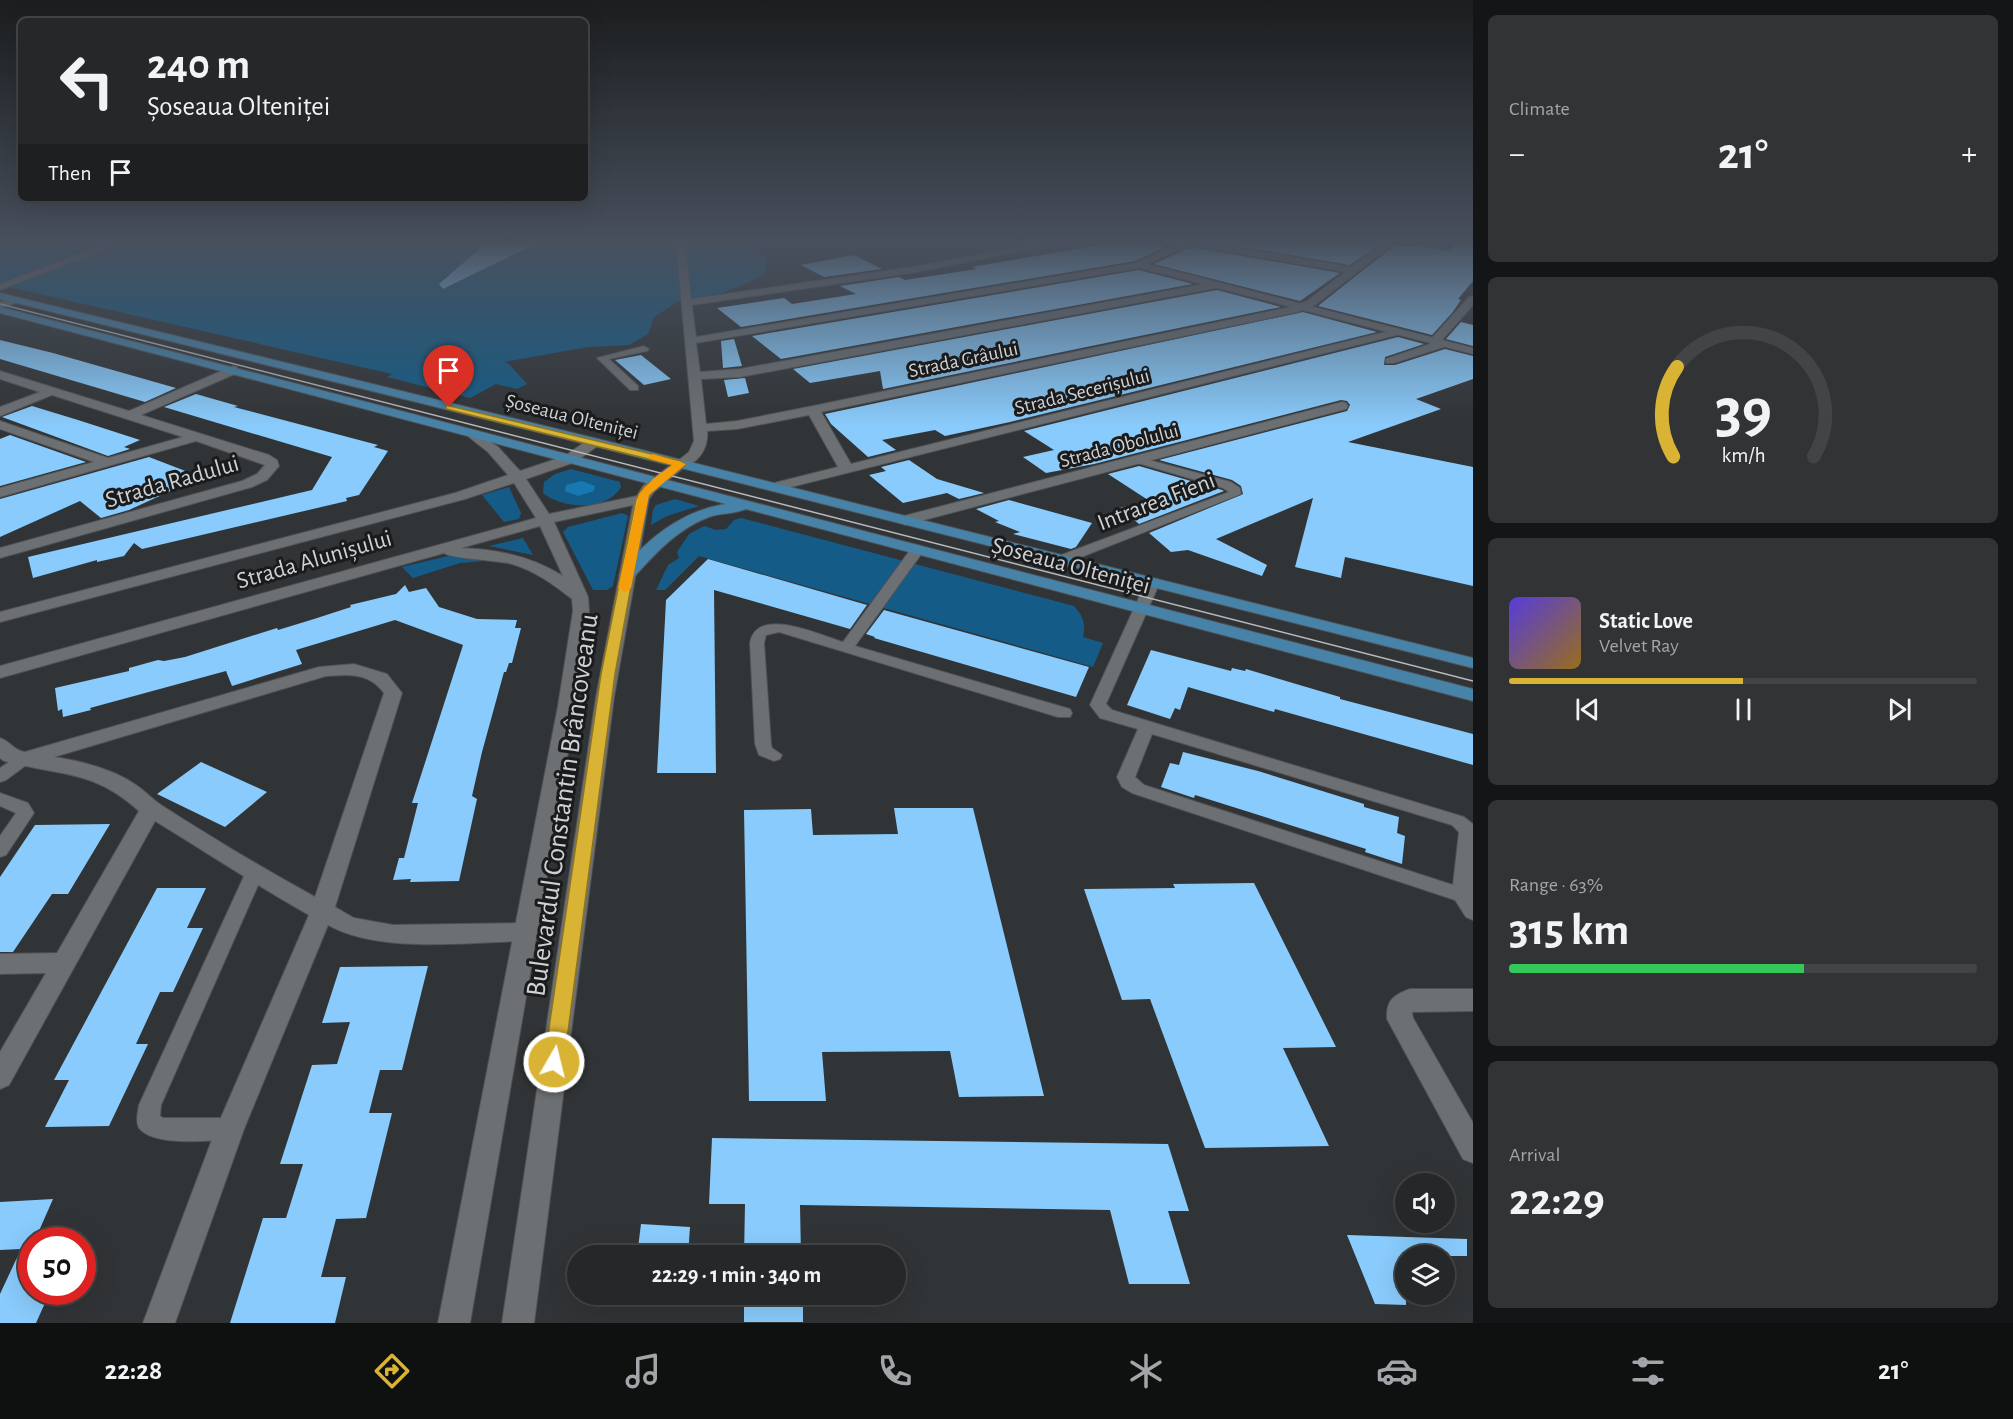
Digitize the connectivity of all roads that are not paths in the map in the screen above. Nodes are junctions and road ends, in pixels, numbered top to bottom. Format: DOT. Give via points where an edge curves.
graph roads {
  1 [pos="26,303"];
  2 [pos="686,303"];
  3 [pos="927,303"];
  4 [pos="1121,303"];
  5 [pos="1283,303"];
  6 [pos="1311,303"];
  7 [pos="1470,303"];
  8 [pos="1303,308"];
  9 [pos="0,310"];
  10 [pos="1397,332"];
  11 [pos="691,341"];
  12 [pos="1439,343"];
  13 [pos="644,349"];
  14 [pos="1473,351"];
  15 [pos="1390,361"];
  16 [pos="233,370"];
  17 [pos="0,375"];
  18 [pos="695,376"];
  19 [pos="634,388"];
  20 [pos="52,391"];
  21 [pos="1342,406"];
  22 [pos="813,410"];
  23 [pos="0,412"];
  24 [pos="129,416"];
  25 [pos="0,425"];
  26 [pos="700,428"];
  27 [pos="474,434"];
  28 [pos="196,437"];
  29 [pos="594,442"];
  30 [pos="570,459"];
  31 [pos="1138,460"];
  32 [pos="107,462"];
  33 [pos="681,464"];
  34 [pos="847,470"];
  35 [pos="518,477"];
  36 [pos="657,481"];
  37 [pos="775,487"];
  38 [pos="0,493"];
  39 [pos="642,499"];
  40 [pos="752,506"];
  41 [pos="544,520"];
  42 [pos="905,520"];
  43 [pos="918,549"];
  44 [pos="0,553"];
  45 [pos="425,553"];
  46 [pos="1061,560"];
  47 [pos="627,575"];
  48 [pos="1153,582"];
  49 [pos="580,597"];
  50 [pos="1142,608"];
  51 [pos="0,617"];
  52 [pos="846,648"];
  53 [pos="1473,663"];
  54 [pos="0,672"];
  55 [pos="1473,695"];
  56 [pos="1064,713"];
  57 [pos="1147,727"];
  58 [pos="0,744"];
  59 [pos="774,755"];
  60 [pos="23,759"];
  61 [pos="0,776"];
  62 [pos="0,799"];
  63 [pos="151,809"];
  64 [pos="0,850"];
  65 [pos="1470,859"];
  66 [pos="254,874"];
  67 [pos="1462,895"];
  68 [pos="1473,912"];
  69 [pos="321,913"];
  70 [pos="525,932"];
  71 [pos="63,963"];
  72 [pos="0,964"];
  73 [pos="1473,1000"];
  74 [pos="0,1077"];
  75 [pos="230,1129"];
  76 [pos="1473,1150"];
  77 [pos="159,1323"];
  78 [pos="454,1323"];
  79 [pos="518,1323"];
  1 -- 29 [label="main road, Șoseaua Olteniței"];
  2 -- 11 [label="street"];
  3 -- 11 [label="street"];
  4 -- 18 [label="street" via="760,370"];
  5 -- 8 [label="street"];
  6 -- 8 [label="street"];
  7 -- 12 [label="street"];
  8 -- 10 [label="street"];
  8 -- 22 [label="street, Strada Grâului"];
  9 -- 16 [label="main road, Șoseaua Olteniței"];
  10 -- 12 [label="street"];
  10 -- 34 [label="street, Strada Secerișului"];
  11 -- 18 [label="street"];
  12 -- 14 [label="street"];
  12 -- 15 [label="street"];
  13 -- 19 [label="lane" via="602,358"];
  16 -- 24 [label="street"];
  16 -- 27 [label="main road, Șoseaua Olteniței"];
  17 -- 20 [label="street, Strada Radului"];
  18 -- 26 [label="street"];
  20 -- 23 [label="street"];
  20 -- 24 [label="street, Strada Radului"];
  21 -- 31 [label="street, Strada Obolului"];
  22 -- 26 [label="street, Strada Grâului"];
  22 -- 34 [label="street"];
  24 -- 28 [label="street, Strada Radului"];
  25 -- 32 [label="street, Strada Radului"];
  26 -- 33 [label="street" via="701,445"];
  27 -- 30 [label="main road, Șoseaua Olteniței"];
  27 -- 35 [label="street, Bulevardul Constantin Brâncoveanu"];
  28 -- 32 [label="street, Strada Radului"];
  28 -- 44 [label="street, Strada Radului" via="264,458 272,466 247,484"];
  29 -- 30 [label="street, Strada Alunișului"];
  29 -- 33 [label="main road, Șoseaua Olteniței"];
  30 -- 35 [label="street, Strada Alunișului"];
  30 -- 36 [label="main road, Șoseaua Olteniței"];
  31 -- 42 [label="street, Strada Obolului"];
  31 -- 46 [label="lane, Intrarea Fieni" via="1227,485 1235,494"];
  32 -- 38 [label="street, Strada Radului"];
  33 -- 36 [label="street"];
  33 -- 37 [label="main road, Șoseaua Olteniței"];
  34 -- 37 [label="street, Strada Secerișului"];
  35 -- 41 [label="street, Bulevardul Constantin Brâncoveanu"];
  35 -- 51 [label="street, Strada Alunișului" via="460,496"];
  36 -- 39 [label="street, Bulevardul Constantin Brâncoveanu"];
  36 -- 40 [label="main road, Șoseaua Olteniței"];
  37 -- 42 [label="main road, Șoseaua Olteniței"];
  39 -- 41 [label="street, Strada Alunișului"];
  39 -- 47 [label="street, Bulevardul Constantin Brâncoveanu"];
  40 -- 43 [label="main road, Șoseaua Olteniței"];
  40 -- 47 [label="main road" via="720,509 679,525 660,539"];
  41 -- 45 [label="street, Strada Alunișului"];
  41 -- 49 [label="street, Bulevardul Constantin Brâncoveanu"];
  42 -- 46 [label="main road, Șoseaua Olteniței"];
  43 -- 50 [label="main road, Șoseaua Olteniței"];
  43 -- 52 [label="lane"];
  45 -- 49 [label="street" via="477,552 512,559 556,576"];
  45 -- 54 [label="street, Strada Alunișului"];
  46 -- 48 [label="main road, Șoseaua Olteniței"];
  47 -- 79 [label="street, Bulevardul Constantin Brâncoveanu" via="605,697"];
  48 -- 50 [label="lane"];
  48 -- 53 [label="main road, Șoseaua Olteniței"];
  49 -- 70 [label="street, Bulevardul Constantin Brâncoveanu" via="576,652"];
  50 -- 55 [label="main road, Șoseaua Olteniței"];
  50 -- 57 [label="lane" via="1098,705 1106,714"];
  52 -- 56 [label="lane"];
  52 -- 59 [label="lane" via="780,628 761,630 758,636 763,744 765,751"];
  57 -- 65 [label="lane" via="1458,821 1468,830"];
  57 -- 67 [label="lane" via="1126,777 1138,789"];
  58 -- 60 [label="street" via="11,756"];
  60 -- 61 [label="lane"];
  60 -- 63 [label="street, Bulevardul Constantin Brâncoveanu" via="93,772 129,790"];
  60 -- 69 [label="street" via="325,671 359,670 375,675 393,693"];
  62 -- 64 [label="lane" via="22,807 24,813"];
  63 -- 66 [label="street, Bulevardul Constantin Brâncoveanu"];
  63 -- 71 [label="street"];
  65 -- 67 [label="lane"];
  66 -- 69 [label="street, Bulevardul Constantin Brâncoveanu"];
  66 -- 75 [label="lane" via="150,1105 148,1121 159,1129"];
  67 -- 68 [label="lane"];
  69 -- 70 [label="street, Bulevardul Constantin Brâncoveanu" via="376,933"];
  69 -- 75 [label="street"];
  70 -- 78 [label="street, Bulevardul Constantin Brâncoveanu"];
  71 -- 72 [label="street"];
  71 -- 74 [label="street"];
  73 -- 76 [label="street" via="1410,1000 1399,1007 1400,1019"];
  75 -- 77 [label="street"];
}
